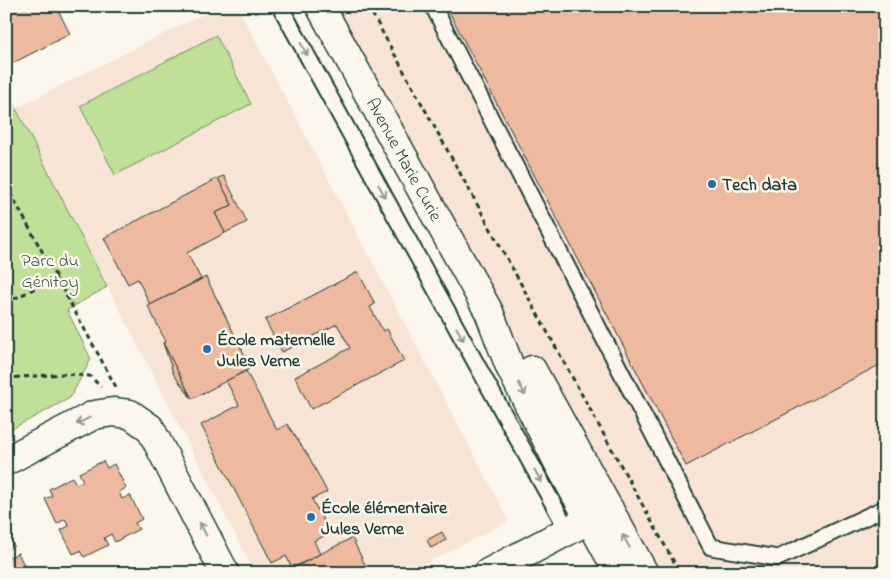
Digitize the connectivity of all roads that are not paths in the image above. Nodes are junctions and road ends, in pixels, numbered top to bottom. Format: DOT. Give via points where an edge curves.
graph roads {
  1 [pos="280,6"];
  2 [pos="320,6"];
  3 [pos="433,6"];
  4 [pos="6,461"];
  5 [pos="885,508"];
  6 [pos="589,520"];
  7 [pos="225,573"];
  8 [pos="488,573"];
  9 [pos="619,573"];
  10 [pos="644,573"];
  1 -- 6 [label="lane, one-way"];
  2 -- 6 [label="main road, Avenue Marie Curie" via="489,312 510,367"];
  3 -- 5 [label="lane" via="711,547 778,558"];
  7 -- 4 [label="main road, one-way" via="150,428 130,414 94,415"];
  6 -- 8 [label="main road"];
  6 -- 9 [label="main road, Avenue Marie Curie"];
  10 -- 6 [label="main road, Avenue Marie Curie, one-way"];
}
